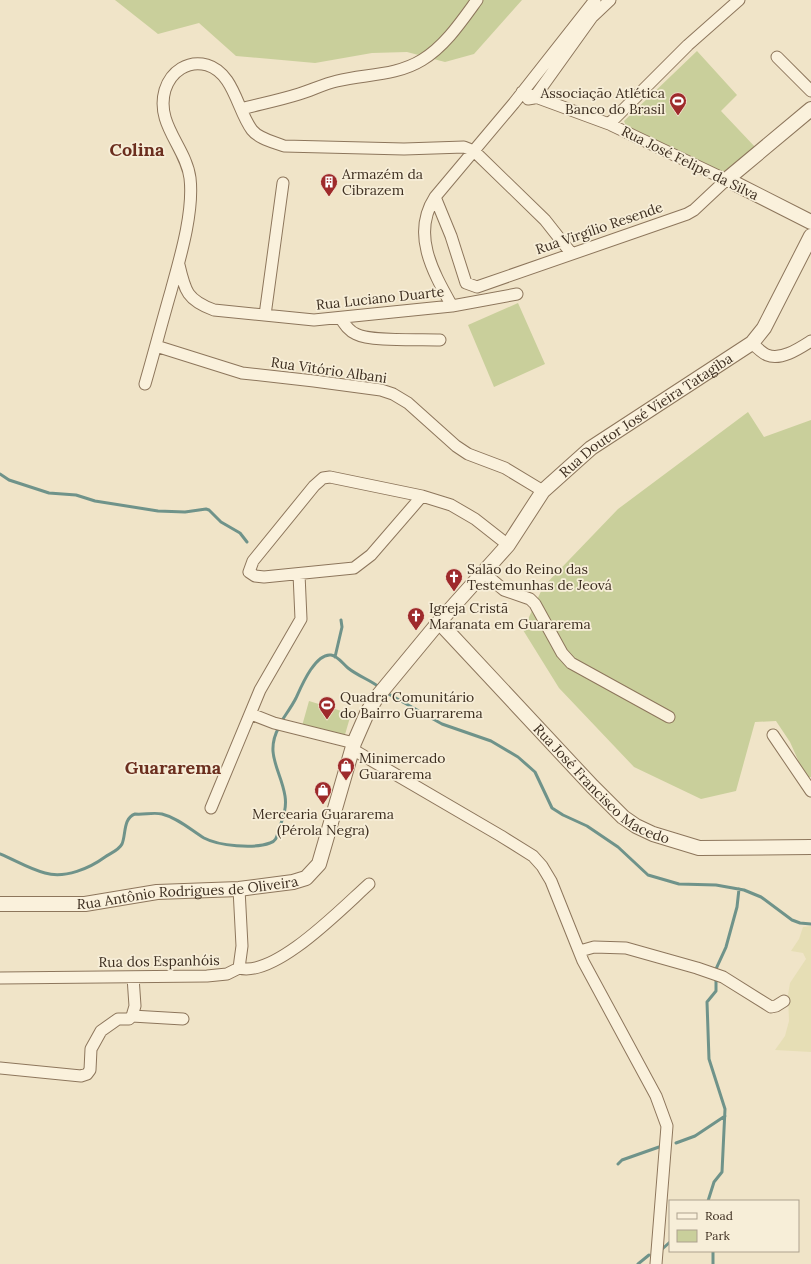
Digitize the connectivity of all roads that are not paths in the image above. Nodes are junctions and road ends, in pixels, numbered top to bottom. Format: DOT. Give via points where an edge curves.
graph roads {
  1 [pos="477,0"];
  2 [pos="610,0"];
  3 [pos="739,0"];
  4 [pos="595,5"];
  5 [pos="777,57"];
  6 [pos="811,91"];
  7 [pos="522,92"];
  8 [pos="534,98"];
  9 [pos="514,103"];
  10 [pos="240,109"];
  11 [pos="811,109"];
  12 [pos="609,124"];
  13 [pos="474,152"];
  14 [pos="730,181"];
  15 [pos="283,183"];
  16 [pos="435,197"];
  17 [pos="811,222"];
  18 [pos="811,236"];
  19 [pos="571,253"];
  20 [pos="178,264"];
  21 [pos="517,294"];
  22 [pos="452,306"];
  23 [pos="265,315"];
  24 [pos="340,319"];
  25 [pos="440,340"];
  26 [pos="811,341"];
  27 [pos="752,343"];
  28 [pos="156,346"];
  29 [pos="145,384"];
  30 [pos="543,491"];
  31 [pos="422,496"];
  32 [pos="508,545"];
  33 [pos="484,573"];
  34 [pos="300,574"];
  35 [pos="439,622"];
  36 [pos="251,714"];
  37 [pos="669,717"];
  38 [pos="773,735"];
  39 [pos="353,746"];
  40 [pos="811,791"];
  41 [pos="211,808"];
  42 [pos="811,847"];
  43 [pos="369,884"];
  44 [pos="239,889"];
  45 [pos="0,904"];
  46 [pos="580,951"];
  47 [pos="239,968"];
  48 [pos="133,977"];
  49 [pos="0,978"];
  50 [pos="784,1001"];
  51 [pos="132,1016"];
  52 [pos="183,1019"];
  53 [pos="0,1068"];
  54 [pos="656,1264"];
  1 -- 10 [label="street" via="437,49 410,66 388,74 335,82"];
  2 -- 4 [label="street"];
  3 -- 12 [label="street" via="688,45"];
  4 -- 7 [label="street"];
  4 -- 8 [label="street"];
  5 -- 6 [label="street"];
  7 -- 8 [label="street, Rua José Felipe da Silva"];
  7 -- 9 [label="street"];
  8 -- 9 [label="street"];
  8 -- 12 [label="street, Rua José Felipe da Silva"];
  9 -- 13 [label="street"];
  10 -- 13 [label="street" via="253,131 266,140 284,146 404,149 464,146"];
  10 -- 20 [label="street" via="228,82 220,72 208,66 194,63 180,68 165,90 165,121 186,163 190,178 186,229"];
  11 -- 14 [label="street"];
  12 -- 14 [label="street, Rua José Felipe da Silva"];
  13 -- 16 [label="street"];
  13 -- 19 [label="street" via="545,220"];
  14 -- 17 [label="street, Rua José Felipe da Silva"];
  14 -- 19 [label="street, Rua Virgílio Resende" via="687,214"];
  15 -- 23 [label="street"];
  16 -- 19 [label="street, Rua Virgílio Resende" via="466,283 471,286 476,287"];
  16 -- 22 [label="street" via="424,220 425,243 430,264"];
  18 -- 27 [label="street, Rua Doutor José Vieira Tatagiba" via="764,328"];
  20 -- 23 [label="street, Rua Luciano Duarte" via="184,288 190,297 202,306 214,310"];
  20 -- 28 [label="street"];
  21 -- 22 [label="street, Rua Luciano Duarte"];
  22 -- 24 [label="street, Rua Luciano Duarte"];
  23 -- 24 [label="street, Rua Luciano Duarte" via="314,320"];
  24 -- 25 [label="street" via="350,331 370,338"];
  26 -- 27 [label="street" via="780,356 767,356"];
  27 -- 30 [label="street, Rua Doutor José Vieira Tatagiba" via="591,448"];
  28 -- 29 [label="street"];
  28 -- 30 [label="street, Rua Vitório Albani" via="242,373 381,390 393,394 408,403 468,454 505,468"];
  30 -- 32 [label="street, Rua Doutor José Vieira Tatagiba"];
  31 -- 32 [label="street" via="464,512"];
  31 -- 34 [label="street" via="362,563 354,568"];
  31 -- 34 [label="street" via="339,478 323,478 253,561 249,572 256,576"];
  32 -- 33 [label="street, Rua Doutor José Vieira Tatagiba"];
  33 -- 35 [label="street, Rua Doutor José Vieira Tatagiba"];
  33 -- 37 [label="street" via="504,590 530,599 535,604 562,653 571,663"];
  34 -- 36 [label="street" via="301,619 260,690"];
  35 -- 39 [label="street, Rua Antônio Rodrigues de Oliveira" via="377,697"];
  35 -- 42 [label="street, Rua José Francisco Macedo" via="592,786 623,817 636,826 653,834 700,848"];
  36 -- 39 [label="street"];
  36 -- 41 [label="street"];
  38 -- 40 [label="street"];
  39 -- 44 [label="street, Rua Antônio Rodrigues de Oliveira" via="320,864 306,878"];
  39 -- 46 [label="street" via="533,856 551,881"];
  43 -- 47 [label="street" via="284,956 258,969"];
  44 -- 45 [label="street, Rua Antônio Rodrigues de Oliveira" via="157,892 85,904"];
  44 -- 47 [label="street, Rua dos Espanhóis" via="242,946"];
  46 -- 50 [label="street" via="594,947 626,948 716,974 771,1006"];
  46 -- 54 [label="street" via="664,1115 667,1132"];
  47 -- 48 [label="street, Rua dos Espanhóis" via="220,975"];
  48 -- 49 [label="street, Rua dos Espanhóis"];
  48 -- 51 [label="street" via="135,1006"];
  51 -- 52 [label="street"];
  51 -- 53 [label="street" via="129,1019 118,1019 101,1031 91,1049 90,1070 87,1074 81,1076"];
}
